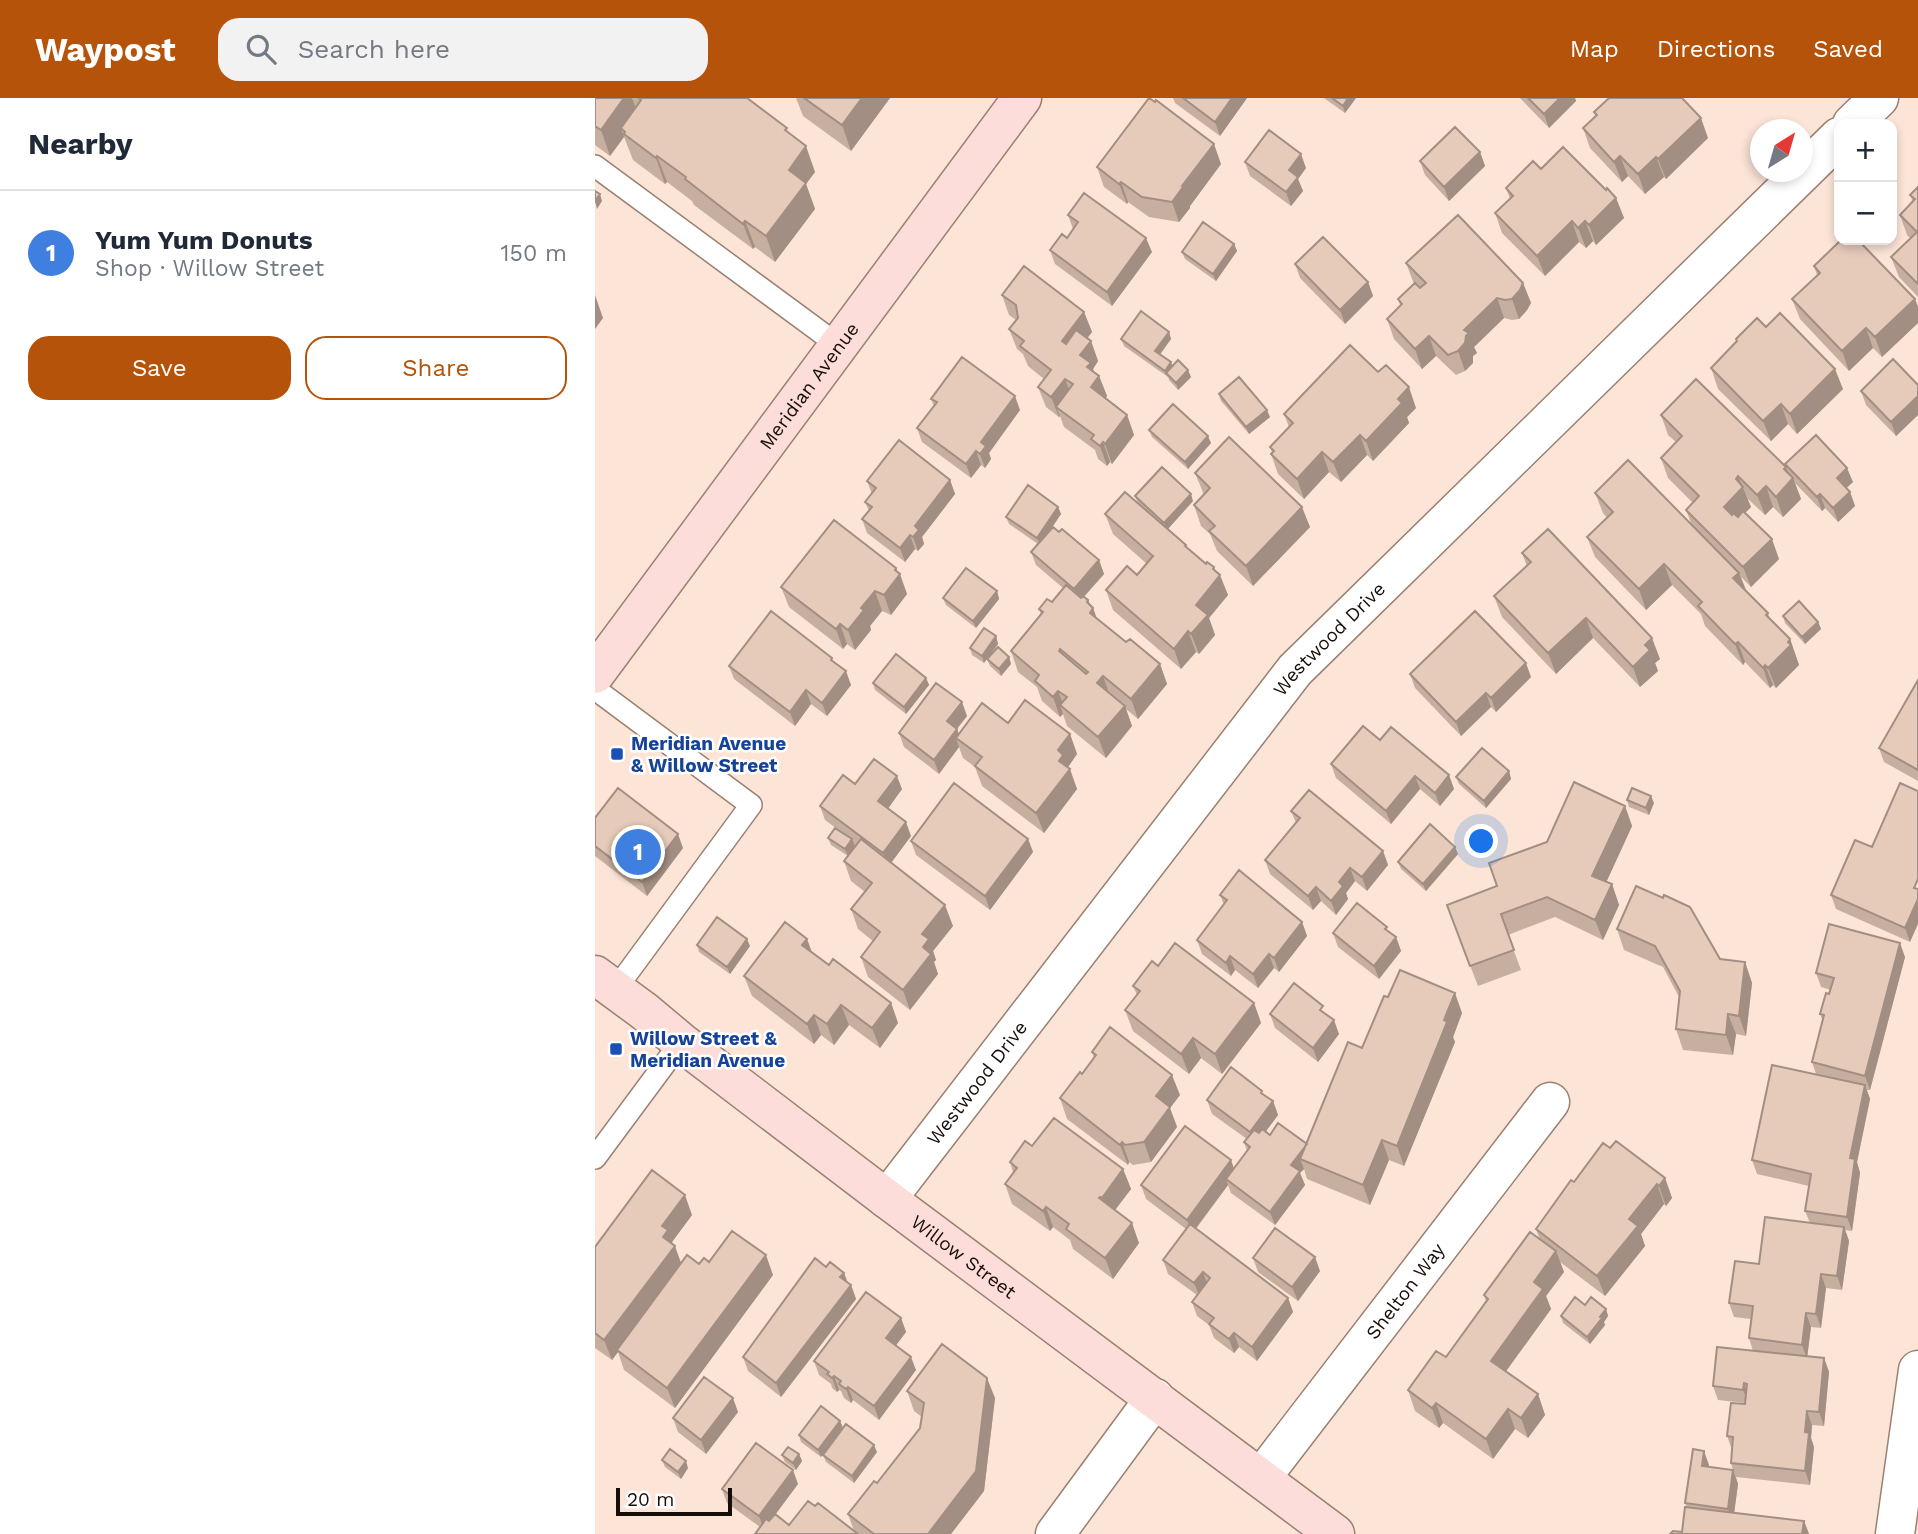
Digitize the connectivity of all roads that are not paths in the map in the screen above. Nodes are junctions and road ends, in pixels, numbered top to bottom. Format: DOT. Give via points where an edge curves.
graph roads {
  1 [pos="1022,98"];
  2 [pos="1879,98"];
  3 [pos="1857,119"];
  4 [pos="1834,141"];
  5 [pos="595,166"];
  6 [pos="838,345"];
  7 [pos="595,674"];
  8 [pos="595,689"];
  9 [pos="605,982"];
  10 [pos="681,1042"];
  11 [pos="1550,1102"];
  12 [pos="595,1158"];
  13 [pos="887,1199"];
  14 [pos="1918,1370"];
  15 [pos="1155,1398"];
  16 [pos="1261,1478"];
  17 [pos="1055,1534"];
  18 [pos="1335,1534"];
  19 [pos="1895,1534"];
  1 -- 6 [label="main road, Meridian Avenue"];
  2 -- 3 [label="street"];
  4 -- 13 [label="street, Westwood Drive" via="1295,670"];
  5 -- 6 [label="lane"];
  6 -- 7 [label="main road, Meridian Avenue"];
  8 -- 9 [label="lane" via="751,805"];
  9 -- 10 [label="main road, Willow Street"];
  10 -- 12 [label="lane"];
  10 -- 13 [label="main road, Willow Street"];
  11 -- 16 [label="street, Shelton Way"];
  13 -- 15 [label="main road, Willow Street"];
  14 -- 19 [label="street"];
  15 -- 16 [label="main road, Willow Street"];
  15 -- 17 [label="street"];
  16 -- 18 [label="main road, Willow Street"];
}
